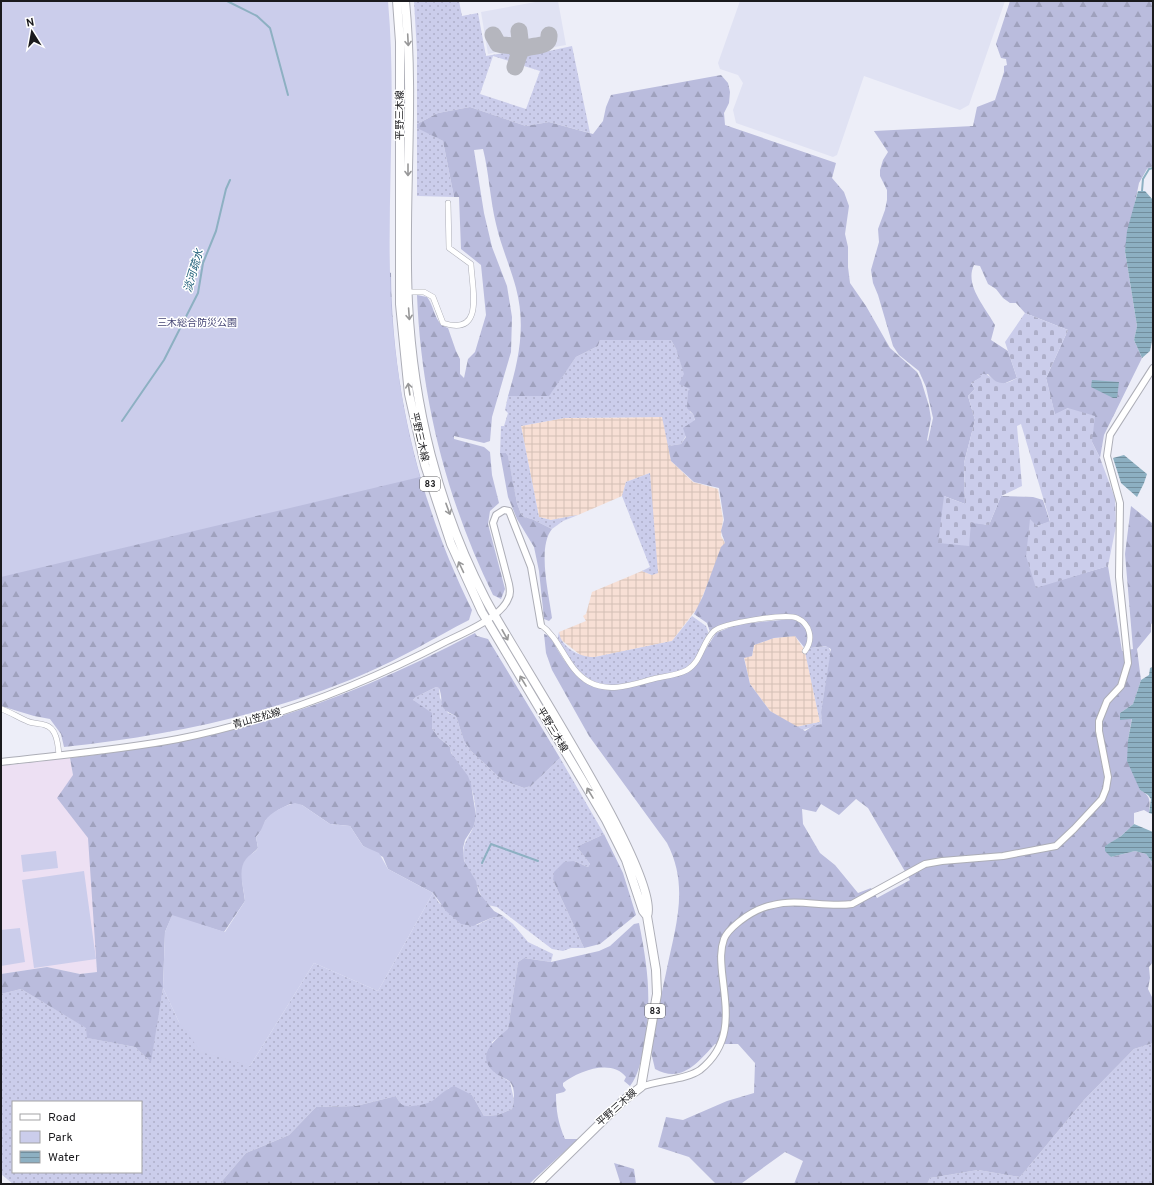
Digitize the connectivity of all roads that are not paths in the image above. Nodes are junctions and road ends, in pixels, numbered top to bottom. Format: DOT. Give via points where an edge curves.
graph roads {
  1 [pos="397,1"];
  2 [pos="405,1"];
  3 [pos="448,203"];
  4 [pos="408,292"];
  5 [pos="1153,368"];
  6 [pos="493,614"];
  7 [pos="486,619"];
  8 [pos="541,625"];
  9 [pos="805,651"];
  10 [pos="1,709"];
  11 [pos="60,755"];
  12 [pos="1,762"];
  13 [pos="647,916"];
  14 [pos="641,1087"];
  15 [pos="538,1184"];
  7 -- 1 [label="main road, 平野三木線 / 83, one-way" via="442,520 422,455 408,388 400,304 400,42"];
  2 -- 4 [label="main road, 平野三木線 / 83, one-way" via="409,66"];
  3 -- 4 [label="street" via="449,248 471,264 474,310 471,318 465,324 450,326 443,323 433,297 424,292"];
  4 -- 6 [label="main road, 平野三木線 / 83, one-way" via="415,376 433,462 468,563"];
  5 -- 14 [label="street" via="1110,435 1107,456 1120,503 1119,577 1128,664 1121,686 1107,701 1099,721 1108,781 1099,803 1056,846 1003,856 925,864 852,904 840,906 784,902 745,917 728,931 724,938 721,954 727,1015 725,1035 717,1050 708,1062 693,1073"];
  6 -- 7 [label="street, 青山笠松線"];
  6 -- 8 [label="street, 青山笠松線" via="505,604 510,594 493,523 498,512 506,509 530,560"];
  6 -- 13 [label="main road, 平野三木線 / 83, one-way" via="616,824 645,891 650,909"];
  7 -- 11 [label="street, 青山笠松線" via="372,678 264,718 164,741"];
  13 -- 7 [label="main road, 平野三木線 / 83, one-way" via="626,860 606,820"];
  8 -- 9 [label="street" via="553,634 564,655 581,676 593,684 605,686 632,685 686,670 698,660 708,638 715,630 732,623 797,618 804,622 810,632"];
  10 -- 11 [label="street" via="14,713 28,722 47,726 56,737"];
  11 -- 12 [label="street, 青山笠松線"];
  13 -- 14 [label="main road, 平野三木線 / 83" via="656,970 657,994"];
  14 -- 15 [label="main road, 平野三木線" via="620,1103"];
}
